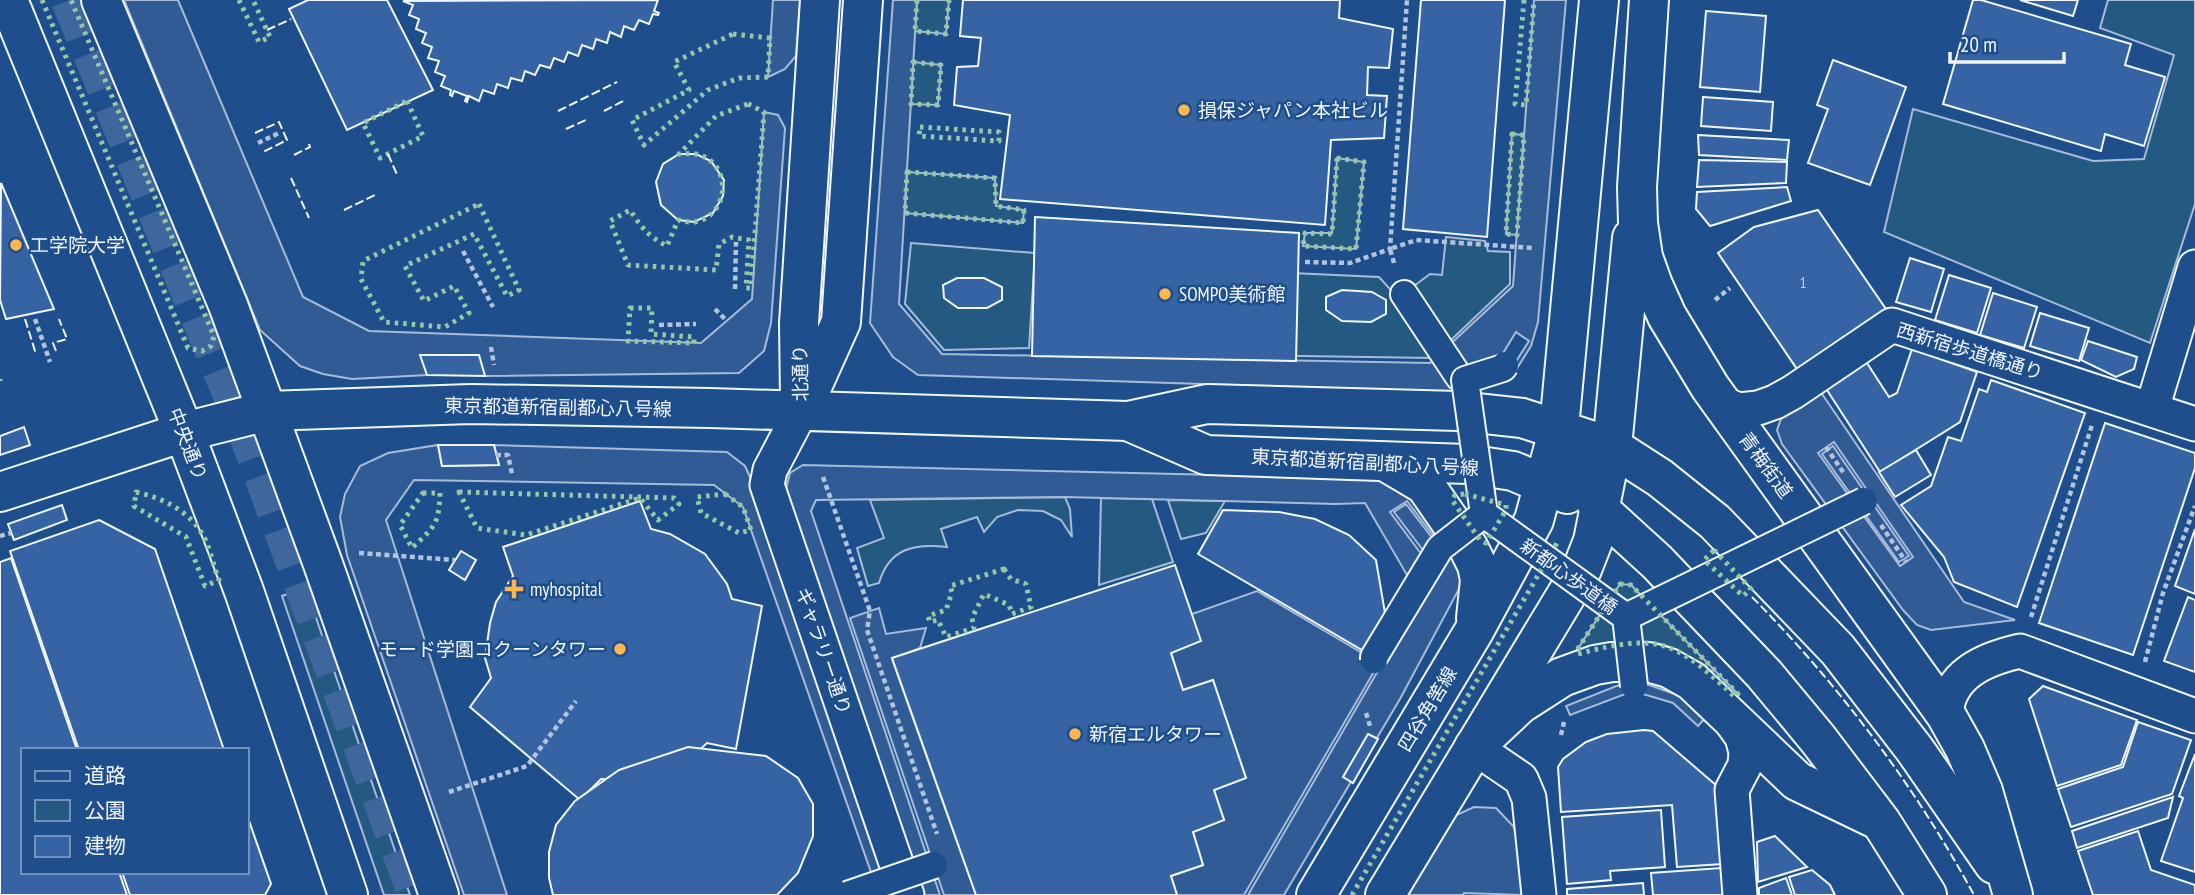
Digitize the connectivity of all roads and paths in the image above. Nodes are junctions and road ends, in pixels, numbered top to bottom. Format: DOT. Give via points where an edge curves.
graph roads {
  1 [pos="8,0"];
  2 [pos="101,0"];
  3 [pos="820,0"];
  4 [pos="863,0"];
  5 [pos="1407,0"];
  6 [pos="1599,0"];
  7 [pos="1649,0"];
  8 [pos="281,132"];
  9 [pos="258,143"];
  10 [pos="1637,187"];
  11 [pos="736,242"];
  12 [pos="1533,248"];
  13 [pos="1390,249"];
  14 [pos="463,251"];
  15 [pos="1305,262"];
  16 [pos="2195,267"];
  17 [pos="1730,288"];
  18 [pos="735,289"];
  19 [pos="1404,294"];
  20 [pos="1715,300"];
  21 [pos="493,307"];
  22 [pos="715,309"];
  23 [pos="35,319"];
  24 [pos="727,320"];
  25 [pos="696,324"];
  26 [pos="659,325"];
  27 [pos="491,347"];
  28 [pos="50,362"];
  29 [pos="482,365"];
  30 [pos="1505,365"];
  31 [pos="1465,380"];
  32 [pos="2102,392"];
  33 [pos="1721,403"];
  34 [pos="2152,409"];
  35 [pos="267,411"];
  36 [pos="800,411"];
  37 [pos="1128,421"];
  38 [pos="2195,424"];
  39 [pos="1559,428"];
  40 [pos="184,432"];
  41 [pos="1612,447"];
  42 [pos="496,455"];
  43 [pos="1387,462"];
  44 [pos="512,474"];
  45 [pos="823,477"];
  46 [pos="1546,483"];
  47 [pos="0,492"];
  48 [pos="1864,501"];
  49 [pos="2195,506"];
  50 [pos="1600,510"];
  51 [pos="1484,514"];
  52 [pos="11,533"];
  53 [pos="0,536"];
  54 [pos="355,554"];
  55 [pos="455,560"];
  56 [pos="1906,562"];
  57 [pos="1626,617"];
  58 [pos="1474,631"];
  59 [pos="2020,651"];
  60 [pos="1374,660"];
  61 [pos="1634,686"];
  62 [pos="2136,694"];
  63 [pos="576,701"];
  64 [pos="1724,712"];
  65 [pos="1946,715"];
  66 [pos="2195,716"];
  67 [pos="1474,747"];
  68 [pos="449,792"];
  69 [pos="1881,822"];
  70 [pos="937,835"];
  71 [pos="934,865"];
  72 [pos="2012,892"];
  73 [pos="348,895"];
  74 [pos="439,895"];
  75 [pos="847,895"];
  76 [pos="907,895"];
  77 [pos="1316,895"];
  78 [pos="1385,895"];
  79 [pos="1539,895"];
  80 [pos="1740,895"];
  81 [pos="1927,895"];
  1 -- 40 [label="main road, 中央通り"];
  2 -- 35 [label="main road" via="228,305"];
  3 -- 36 [label="main road, 北通り" via="799,323"];
  4 -- 36 [label="main road, 北通り" via="841,322"];
  5 -- 13 [label="path"];
  6 -- 39 [label="main road"];
  7 -- 10 [label="main road, 青梅街道"];
  8 -- 9 [label="path"];
  10 -- 33 [label="main road, 青梅街道" via="1643,257 1653,285 1685,349"];
  10 -- 41 [label="main road"];
  11 -- 18 [label="path"];
  12 -- 13 [label="path" via="1416,240"];
  13 -- 15 [label="path" via="1350,263"];
  13 -- 19 [label="path"];
  14 -- 21 [label="path"];
  16 -- 34 [label="street"];
  17 -- 20 [label="path"];
  19 -- 31 [label="street"];
  22 -- 24 [label="path"];
  23 -- 28 [label="path"];
  25 -- 26 [label="path"];
  27 -- 29 [label="path" via="494,365"];
  30 -- 31 [label="street, bridge"];
  31 -- 51 [label="street, bridge"];
  32 -- 33 [label="street, 西新宿歩道橋通り" via="1892,325 1775,402 1739,410"];
  32 -- 34 [label="street, 西新宿歩道橋通り"];
  32 -- 59 [label="path"];
  33 -- 65 [label="main road, 青梅街道"];
  34 -- 38 [label="street, 西新宿歩道橋通り"];
  35 -- 36 [label="main road, 東京都道新宿副都心八号線" via="471,404"];
  35 -- 40 [label="main road, 東京都道新宿副都心八号線"];
  35 -- 74 [label="main road"];
  36 -- 37 [label="main road, 東京都道新宿副都心八号線"];
  36 -- 76 [label="street, ギャラリー通り" via="767,485"];
  37 -- 39 [label="main road, 東京都道新宿副都心八号線" via="1207,404 1458,411 1521,418"];
  37 -- 43 [label="main road, 東京都道新宿副都心八号線" via="1206,455"];
  39 -- 41 [label="main road, 東京都道新宿副都心八号線"];
  39 -- 46 [label="main road, 四谷角筈線"];
  39 -- 50 [label="main road"];
  40 -- 47 [label="main road, 東京都道新宿副都心八号線"];
  40 -- 73 [label="main road, 中央通り" via="248,601"];
  41 -- 50 [label="main road"];
  41 -- 72 [label="main road, 東京都道新宿副都心八号線" via="1715,522 1838,650 1915,750"];
  42 -- 44 [label="path" via="508,455"];
  43 -- 46 [label="main road, 東京都道新宿副都心八号線" via="1467,464 1513,471"];
  43 -- 58 [label="main road" via="1425,485 1468,547 1480,580"];
  45 -- 70 [label="path" via="870,611 867,630"];
  46 -- 50 [label="main road, 東京都道新宿副都心八号線"];
  46 -- 58 [label="main road, 四谷角筈線" via="1534,520"];
  48 -- 56 [label="path"];
  48 -- 57 [label="street, 新都心歩道橋, bridge"];
  49 -- 62 [label="path" via="2163,593"];
  50 -- 67 [label="main road" via="1582,569"];
  50 -- 69 [label="main road" via="1657,562 1764,674"];
  51 -- 57 [label="street, 新都心歩道橋, bridge"];
  51 -- 60 [label="street, bridge" via="1440,548"];
  52 -- 53 [label="path"];
  54 -- 55 [label="path"];
  57 -- 61 [label="street, bridge"];
  58 -- 77 [label="main road, 四谷角筈線"];
  59 -- 62 [label="street"];
  59 -- 65 [label="street" via="1993,657 1956,684"];
  62 -- 66 [label="street"];
  63 -- 68 [label="path" via="527,766"];
  64 -- 67 [label="main road" via="1692,681 1669,668 1648,662 1612,662 1562,677 1520,704"];
  64 -- 69 [label="main road" via="1797,781"];
  64 -- 80 [label="street" via="1742,737 1746,752 1745,765 1732,790"];
  65 -- 72 [label="main road, 青梅街道" via="1983,791"];
  67 -- 78 [label="main road"];
  67 -- 79 [label="street" via="1521,779 1529,798"];
  69 -- 81 [label="main road"];
  71 -- 75 [label="street, bridge"];
}
